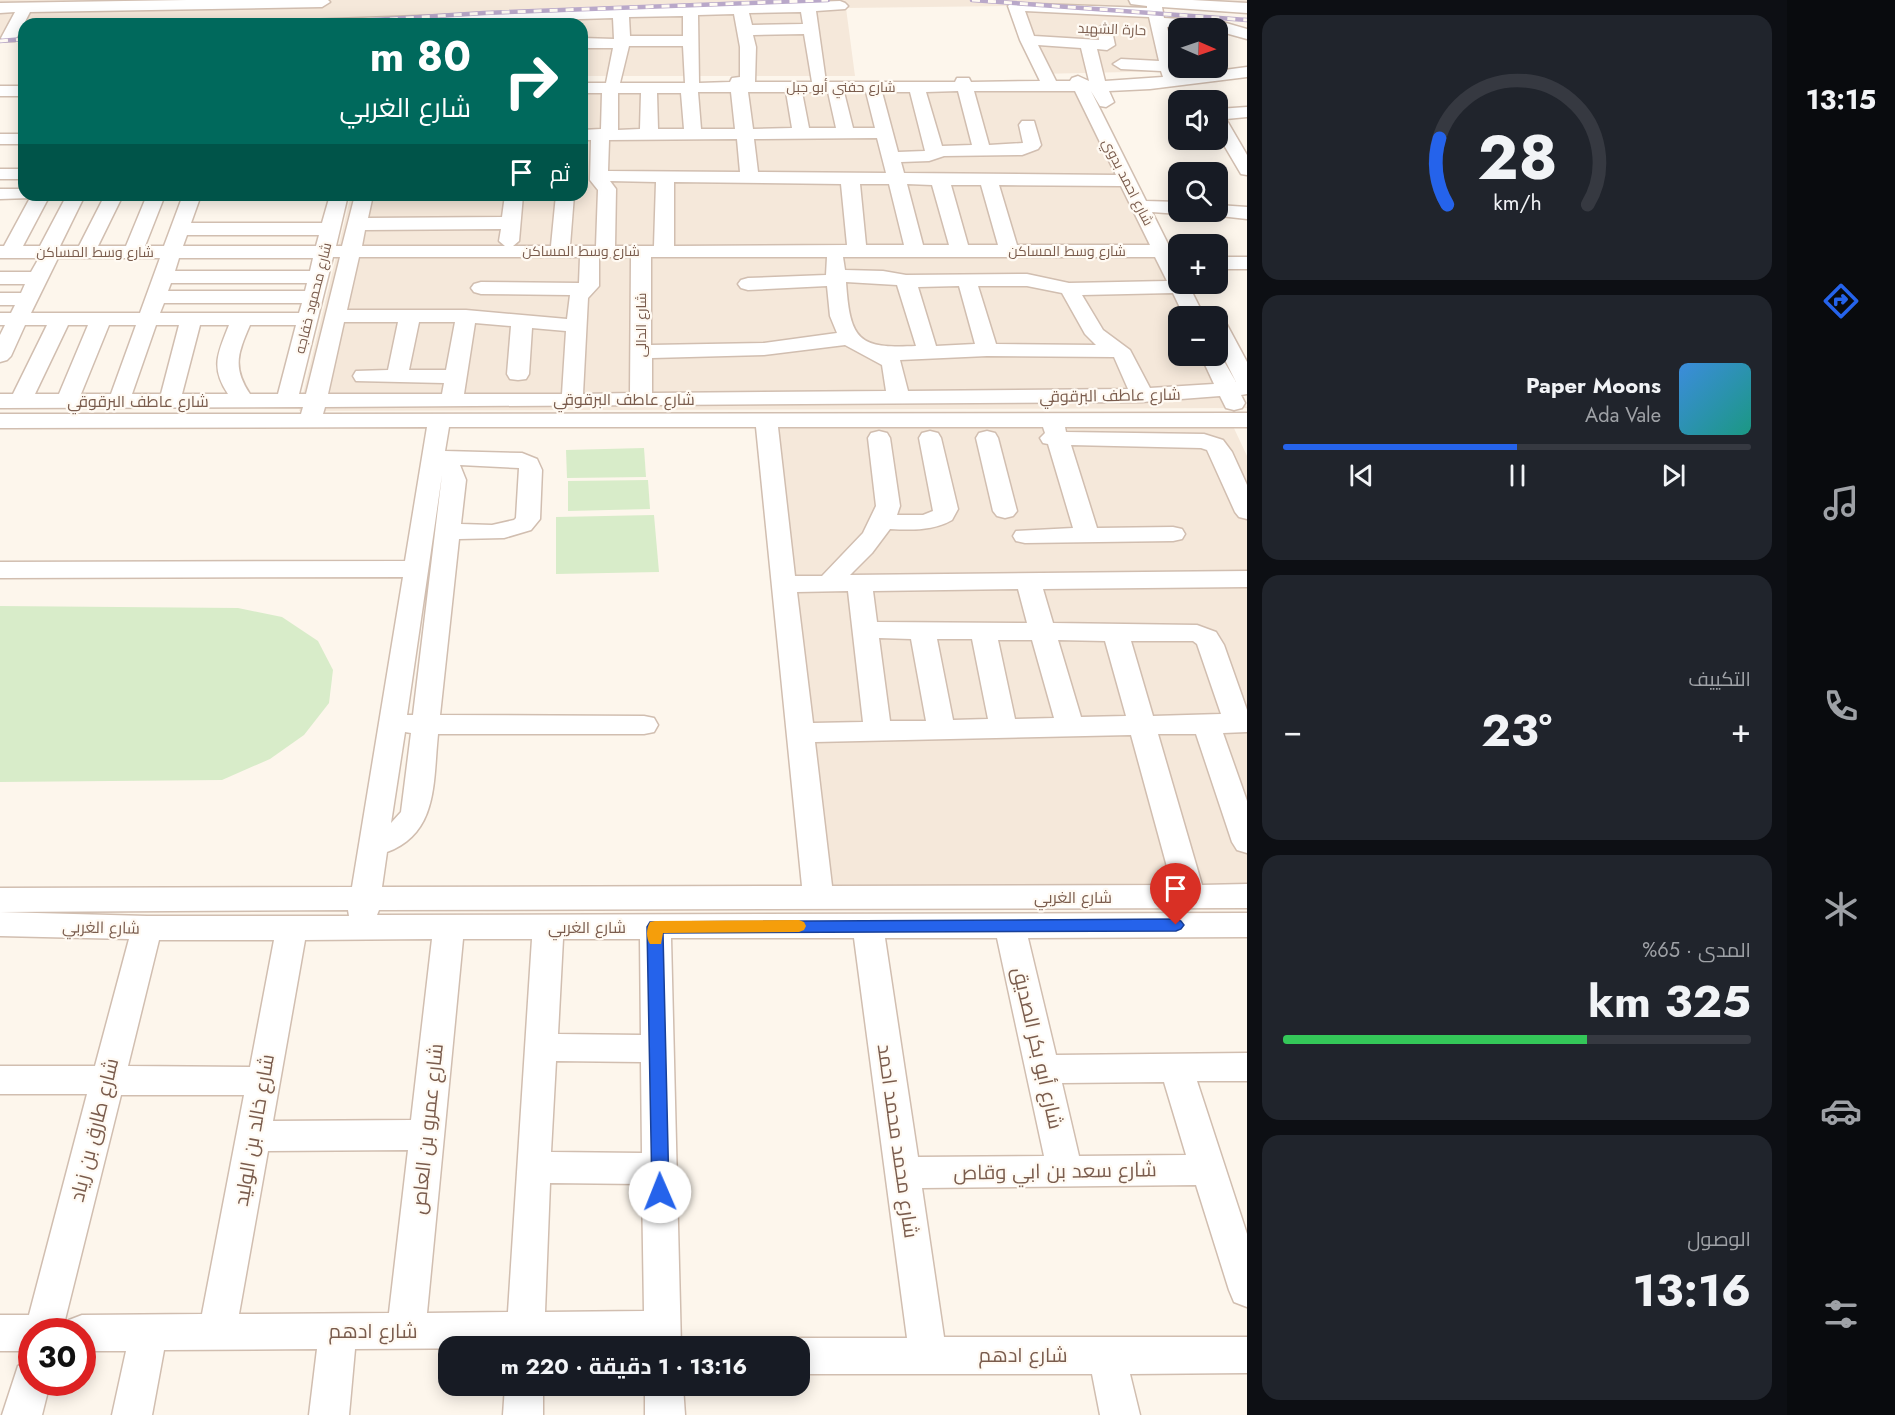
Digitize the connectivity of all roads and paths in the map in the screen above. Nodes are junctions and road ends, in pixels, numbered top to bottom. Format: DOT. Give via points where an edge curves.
graph roads {
  1 [pos="651,0"];
  2 [pos="1120,0"];
  3 [pos="322,1"];
  4 [pos="229,2"];
  5 [pos="120,3"];
  6 [pos="1220,3"];
  7 [pos="69,4"];
  8 [pos="167,4"];
  9 [pos="15,6"];
  10 [pos="840,6"];
  11 [pos="1247,8"];
  12 [pos="741,9"];
  13 [pos="690,11"];
  14 [pos="553,12"];
  15 [pos="1155,13"];
  16 [pos="418,14"];
  17 [pos="480,14"];
  18 [pos="61,18"];
  19 [pos="159,18"];
  20 [pos="314,18"];
  21 [pos="373,18"];
  22 [pos="622,19"];
  23 [pos="810,19"];
  24 [pos="833,22"];
  25 [pos="649,24"];
  26 [pos="1065,27"];
  27 [pos="1139,29"];
  28 [pos="746,30"];
  29 [pos="11,33"];
  30 [pos="1247,34"];
  31 [pos="1028,40"];
  32 [pos="691,41"];
  33 [pos="1168,42"];
  34 [pos="588,43"];
  35 [pos="623,43"];
  36 [pos="1088,44"];
  37 [pos="815,49"];
  38 [pos="835,49"];
  39 [pos="597,61"];
  40 [pos="619,61"];
  41 [pos="1247,62"];
  42 [pos="1121,64"];
  43 [pos="1228,65"];
  44 [pos="1247,72"];
  45 [pos="1168,74"];
  46 [pos="1228,74"];
  47 [pos="1184,78"];
  48 [pos="1048,81"];
  49 [pos="588,82"];
  50 [pos="742,83"];
  51 [pos="963,83"];
  52 [pos="691,84"];
  53 [pos="827,84"];
  54 [pos="1089,84"];
  55 [pos="612,85"];
  56 [pos="588,87"];
  57 [pos="793,87"];
  58 [pos="873,87"];
  59 [pos="917,87"];
  60 [pos="649,88"];
  61 [pos="12,89"];
  62 [pos="0,111"];
  63 [pos="1247,112"];
  64 [pos="1228,113"];
  65 [pos="1028,125"];
  66 [pos="650,134"];
  67 [pos="693,134"];
  68 [pos="745,134"];
  69 [pos="802,134"];
  70 [pos="846,134"];
  71 [pos="885,134"];
  72 [pos="1228,137"];
  73 [pos="0,138"];
  74 [pos="18,138"];
  75 [pos="598,139"];
  76 [pos="982,150"];
  77 [pos="753,152"];
  78 [pos="866,152"];
  79 [pos="622,153"];
  80 [pos="724,153"];
  81 [pos="890,154"];
  82 [pos="934,154"];
  83 [pos="0,157"];
  84 [pos="18,157"];
  85 [pos="1247,170"];
  86 [pos="0,174"];
  87 [pos="18,174"];
  88 [pos="665,177"];
  89 [pos="750,177"];
  90 [pos="850,178"];
  91 [pos="897,179"];
  92 [pos="940,179"];
  93 [pos="988,179"];
  94 [pos="602,181"];
  95 [pos="1128,181"];
  96 [pos="588,185"];
  97 [pos="0,194"];
  98 [pos="18,194"];
  99 [pos="37,201"];
  100 [pos="73,201"];
  101 [pos="111,201"];
  102 [pos="154,201"];
  103 [pos="564,201"];
  104 [pos="1140,206"];
  105 [pos="1160,207"];
  106 [pos="1168,207"];
  107 [pos="360,208"];
  108 [pos="513,208"];
  109 [pos="186,211"];
  110 [pos="209,211"];
  111 [pos="312,211"];
  112 [pos="335,211"];
  113 [pos="1228,212"];
  114 [pos="1247,213"];
  115 [pos="1170,226"];
  116 [pos="325,251"];
  117 [pos="351,251"];
  118 [pos="507,251"];
  119 [pos="560,251"];
  120 [pos="598,251"];
  121 [pos="641,251"];
  122 [pos="664,251"];
  123 [pos="834,251"];
  124 [pos="857,251"];
  125 [pos="915,251"];
  126 [pos="960,251"];
  127 [pos="1009,251"];
  128 [pos="1163,251"];
  129 [pos="5,252"];
  130 [pos="49,252"];
  131 [pos="86,252"];
  132 [pos="133,252"];
  133 [pos="172,252"];
  134 [pos="1168,258"];
  135 [pos="1228,263"];
  136 [pos="1247,263"];
  137 [pos="163,277"];
  138 [pos="0,278"];
  139 [pos="39,278"];
  140 [pos="837,278"];
  141 [pos="906,281"];
  142 [pos="967,281"];
  143 [pos="748,284"];
  144 [pos="1168,286"];
  145 [pos="316,287"];
  146 [pos="481,288"];
  147 [pos="587,289"];
  148 [pos="1069,289"];
  149 [pos="1196,294"];
  150 [pos="155,297"];
  151 [pos="0,299"];
  152 [pos="28,299"];
  153 [pos="1206,306"];
  154 [pos="410,315"];
  155 [pos="335,316"];
  156 [pos="466,316"];
  157 [pos="61,318"];
  158 [pos="148,318"];
  159 [pos="9,319"];
  160 [pos="102,319"];
  161 [pos="191,319"];
  162 [pos="242,319"];
  163 [pos="308,319"];
  164 [pos="522,320"];
  165 [pos="576,326"];
  166 [pos="848,338"];
  167 [pos="987,350"];
  168 [pos="1120,351"];
  169 [pos="641,352"];
  170 [pos="928,352"];
  171 [pos="1228,353"];
  172 [pos="881,354"];
  173 [pos="0,356"];
  174 [pos="1221,366"];
  175 [pos="518,374"];
  176 [pos="364,376"];
  177 [pos="397,376"];
  178 [pos="456,376"];
  179 [pos="1240,387"];
  180 [pos="1142,395"];
  181 [pos="898,397"];
  182 [pos="119,400"];
  183 [pos="170,400"];
  184 [pos="243,400"];
  185 [pos="287,400"];
  186 [pos="452,400"];
  187 [pos="572,400"];
  188 [pos="641,400"];
  189 [pos="10,401"];
  190 [pos="67,401"];
  191 [pos="313,410"];
  192 [pos="439,420"];
  193 [pos="0,422"];
  194 [pos="1246,423"];
  195 [pos="767,428"];
  196 [pos="1054,429"];
  197 [pos="879,438"];
  198 [pos="930,438"];
  199 [pos="987,438"];
  200 [pos="433,458"];
  201 [pos="1005,511"];
  202 [pos="1247,512"];
  203 [pos="883,522"];
  204 [pos="448,531"];
  205 [pos="1173,534"];
  206 [pos="1087,535"];
  207 [pos="1025,536"];
  208 [pos="416,569"];
  209 [pos="0,570"];
  210 [pos="1247,579"];
  211 [pos="1028,580"];
  212 [pos="859,583"];
  213 [pos="784,584"];
  214 [pos="828,584"];
  215 [pos="865,630"];
  216 [pos="1042,630"];
  217 [pos="923,631"];
  218 [pos="983,631"];
  219 [pos="1116,632"];
  220 [pos="397,691"];
  221 [pos="429,691"];
  222 [pos="1243,723"];
  223 [pos="392,724"];
  224 [pos="426,724"];
  225 [pos="1206,724"];
  226 [pos="644,725"];
  227 [pos="1143,726"];
  228 [pos="1070,727"];
  229 [pos="1004,729"];
  230 [pos="941,730"];
  231 [pos="878,732"];
  232 [pos="800,733"];
  233 [pos="1247,842"];
  234 [pos="373,846"];
  235 [pos="1247,896"];
  236 [pos="818,897"];
  237 [pos="1190,897"];
  238 [pos="0,900"];
  239 [pos="363,913"];
  240 [pos="0,924"];
  241 [pos="1010,925"];
  242 [pos="1247,925"];
  243 [pos="868,926"];
  244 [pos="448,927"];
  245 [pos="548,927"];
  246 [pos="655,927"];
  247 [pos="147,928"];
  248 [pos="292,928"];
  249 [pos="540,1047"];
  250 [pos="658,1049"];
  251 [pos="1247,1067"];
  252 [pos="1176,1068"];
  253 [pos="1042,1069"];
  254 [pos="0,1080"];
  255 [pos="263,1081"];
  256 [pos="106,1082"];
  257 [pos="427,1135"];
  258 [pos="254,1136"];
  259 [pos="533,1167"];
  260 [pos="660,1169"];
  261 [pos="1208,1170"];
  262 [pos="1065,1171"];
  263 [pos="902,1173"];
  264 [pos="1247,1290"];
  265 [pos="47,1318"];
  266 [pos="338,1331"];
  267 [pos="406,1331"];
  268 [pos="217,1332"];
  269 [pos="0,1333"];
  270 [pos="18,1333"];
  271 [pos="96,1333"];
  272 [pos="148,1333"];
  273 [pos="492,1336"];
  274 [pos="526,1336"];
  275 [pos="663,1336"];
  276 [pos="1107,1355"];
  277 [pos="1247,1355"];
  278 [pos="810,1356"];
  279 [pos="928,1356"];
  280 [pos="27,1396"];
  281 [pos="524,1396"];
  282 [pos="664,1396"];
  283 [pos="22,1415"];
  284 [pos="132,1415"];
  285 [pos="329,1415"];
  286 [pos="523,1415"];
  287 [pos="665,1415"];
  288 [pos="1120,1415"];
  1 -- 14 [label="street"];
  2 -- 15 [label="street"];
  3 -- 4 [label="street"];
  3 -- 20 [label="street"];
  4 -- 8 [label="street"];
  5 -- 7 [label="street"];
  5 -- 8 [label="street"];
  6 -- 11 [label="street"];
  6 -- 15 [label="street"];
  7 -- 9 [label="street"];
  7 -- 18 [label="street"];
  8 -- 19 [label="street"];
  9 -- 29 [label="street"];
  10 -- 23 [label="street"];
  12 -- 13 [label="street"];
  12 -- 23 [label="street"];
  12 -- 28 [label="street"];
  13 -- 22 [label="street"];
  13 -- 32 [label="street"];
  14 -- 17 [label="street"];
  14 -- 22 [label="street"];
  15 -- 27 [label="street, حارة الشهيد"];
  15 -- 30 [label="street"];
  15 -- 31 [label="street" via="1016,6"];
  15 -- 33 [label="street"];
  16 -- 17 [label="street"];
  16 -- 21 [label="street"];
  22 -- 25 [label="street"];
  22 -- 35 [label="street"];
  23 -- 24 [label="street"];
  23 -- 28 [label="street"];
  23 -- 37 [label="street"];
  26 -- 36 [label="street, حارة الشهيد" via="1111,29 1108,44"];
  28 -- 50 [label="street"];
  31 -- 36 [label="street"];
  31 -- 48 [label="street"];
  32 -- 35 [label="street"];
  32 -- 52 [label="street"];
  34 -- 35 [label="street"];
  35 -- 40 [label="street"];
  36 -- 54 [label="street"];
  37 -- 38 [label="street"];
  37 -- 53 [label="street"];
  39 -- 40 [label="street"];
  40 -- 55 [label="street"];
  41 -- 43 [label="street"];
  42 -- 45 [label="street"];
  44 -- 46 [label="street"];
  47 -- 54 [label="street"];
  48 -- 51 [label="street, شارع حفني أبو جبل"];
  48 -- 54 [label="street, شارع حفني أبو جبل"];
  49 -- 55 [label="street, شارع حفني أبو جبل"];
  50 -- 52 [label="street, شارع حفني أبو جبل"];
  50 -- 53 [label="street, شارع حفني أبو جبل"];
  50 -- 57 [label="street, شارع حفني أبو جبل"];
  50 -- 68 [label="street"];
  51 -- 53 [label="street, شارع حفني أبو جبل"];
  51 -- 54 [label="street, شارع حفني أبو جبل"];
  51 -- 59 [label="street, شارع حفني أبو جبل"];
  51 -- 76 [label="street"];
  52 -- 55 [label="street, شارع حفني أبو جبل"];
  52 -- 60 [label="street, شارع حفني أبو جبل"];
  52 -- 67 [label="street"];
  53 -- 57 [label="street, شارع حفني أبو جبل"];
  53 -- 58 [label="street, شارع حفني أبو جبل"];
  53 -- 70 [label="street"];
  54 -- 95 [label="street, شارع احمد بدوي"];
  54 -- 105 [label="street, شارع احمد بدوي"];
  55 -- 56 [label="street, شارع حفني أبو جبل"];
  55 -- 60 [label="street, شارع حفني أبو جبل"];
  55 -- 75 [label="street"];
  57 -- 69 [label="street"];
  58 -- 59 [label="street, شارع حفني أبو جبل"];
  58 -- 71 [label="street"];
  59 -- 82 [label="street"];
  60 -- 66 [label="street"];
  61 -- 62 [label="street"];
  63 -- 64 [label="street"];
  65 -- 76 [label="street" via="1032,141 1029,148"];
  66 -- 67 [label="street"];
  66 -- 75 [label="street"];
  67 -- 68 [label="street"];
  68 -- 69 [label="street"];
  68 -- 77 [label="street"];
  69 -- 70 [label="street"];
  70 -- 71 [label="street"];
  71 -- 81 [label="street"];
  72 -- 85 [label="street"];
  73 -- 74 [label="street"];
  75 -- 79 [label="street"];
  75 -- 94 [label="street"];
  76 -- 82 [label="street"];
  77 -- 80 [label="street"];
  77 -- 89 [label="street"];
  78 -- 81 [label="street"];
  81 -- 82 [label="street"];
  81 -- 91 [label="street"];
  83 -- 84 [label="street"];
  86 -- 87 [label="street"];
  88 -- 89 [label="street"];
  88 -- 94 [label="street"];
  88 -- 122 [label="street"];
  89 -- 90 [label="street"];
  90 -- 91 [label="street"];
  90 -- 124 [label="street"];
  91 -- 92 [label="street"];
  91 -- 125 [label="street"];
  92 -- 93 [label="street"];
  92 -- 126 [label="street"];
  93 -- 95 [label="street"];
  93 -- 127 [label="street"];
  94 -- 96 [label="street"];
  94 -- 120 [label="street"];
  95 -- 104 [label="street, شارع احمد بدوي"];
  97 -- 98 [label="street"];
  99 -- 129 [label="street"];
  100 -- 130 [label="street"];
  101 -- 131 [label="street"];
  102 -- 132 [label="street"];
  103 -- 119 [label="street"];
  104 -- 105 [label="street"];
  104 -- 128 [label="street, شارع احمد بدوي"];
  105 -- 106 [label="street"];
  105 -- 115 [label="street, شارع احمد بدوي"];
  107 -- 108 [label="street"];
  107 -- 117 [label="street, شارع محمود خفاجه"];
  108 -- 118 [label="street"];
  109 -- 110 [label="street"];
  109 -- 112 [label="street"];
  109 -- 133 [label="street"];
  111 -- 112 [label="street"];
  112 -- 116 [label="street, شارع محمود خفاجه"];
  113 -- 114 [label="street"];
  116 -- 117 [label="street, شارع وسط المساكن"];
  116 -- 133 [label="street, شارع وسط المساكن"];
  116 -- 145 [label="street, شارع محمود خفاجه"];
  117 -- 118 [label="street, شارع وسط المساكن"];
  117 -- 155 [label="street, شارع محمود خفاجه"];
  118 -- 119 [label="street, شارع وسط المساكن"];
  119 -- 120 [label="street, شارع وسط المساكن"];
  120 -- 121 [label="street, شارع وسط المساكن"];
  120 -- 147 [label="street"];
  121 -- 122 [label="street, شارع وسط المساكن"];
  121 -- 169 [label="street, شارع الدالى"];
  122 -- 123 [label="street, شارع وسط المساكن"];
  123 -- 124 [label="street, شارع وسط المساكن"];
  123 -- 140 [label="street"];
  124 -- 125 [label="street, شارع وسط المساكن"];
  125 -- 126 [label="street, شارع وسط المساكن"];
  126 -- 127 [label="street, شارع وسط المساكن"];
  127 -- 128 [label="street, شارع وسط المساكن"];
  128 -- 134 [label="street, شارع احمد بدوي"];
  129 -- 130 [label="street, شارع وسط المساكن"];
  130 -- 131 [label="street, شارع وسط المساكن"];
  130 -- 139 [label="street"];
  131 -- 132 [label="street, شارع وسط المساكن"];
  132 -- 133 [label="street, شارع وسط المساكن"];
  133 -- 137 [label="street"];
  135 -- 136 [label="street"];
  137 -- 145 [label="street"];
  137 -- 150 [label="street"];
  138 -- 139 [label="street"];
  139 -- 152 [label="street"];
  140 -- 141 [label="street" via="884,277"];
  140 -- 143 [label="street"];
  140 -- 166 [label="street" via="842,326"];
  141 -- 142 [label="street"];
  141 -- 170 [label="street"];
  142 -- 148 [label="street" via="1027,280"];
  142 -- 167 [label="street"];
  144 -- 148 [label="street"];
  145 -- 150 [label="street"];
  145 -- 163 [label="street, شارع محمود خفاجه"];
  146 -- 147 [label="street"];
  147 -- 165 [label="street" via="578,297"];
  148 -- 168 [label="street" via="1095,334"];
  149 -- 153 [label="street, شارع احمد بدوي"];
  150 -- 158 [label="street"];
  151 -- 152 [label="street"];
  152 -- 159 [label="street"];
  154 -- 155 [label="street"];
  154 -- 156 [label="street"];
  154 -- 177 [label="street"];
  155 -- 191 [label="street, شارع محمود خفاجه"];
  156 -- 164 [label="street"];
  156 -- 178 [label="street"];
  157 -- 159 [label="street"];
  157 -- 160 [label="street"];
  157 -- 189 [label="street"];
  158 -- 160 [label="street"];
  158 -- 161 [label="street"];
  158 -- 182 [label="street"];
  159 -- 173 [label="street"];
  160 -- 190 [label="street"];
  161 -- 162 [label="street"];
  161 -- 183 [label="street"];
  162 -- 163 [label="street"];
  162 -- 184 [label="street" via="226,367 231,384"];
  163 -- 185 [label="street, شارع محمود خفاجه"];
  164 -- 165 [label="street"];
  164 -- 175 [label="street"];
  165 -- 187 [label="street"];
  166 -- 169 [label="street" via="764,349"];
  166 -- 172 [label="street"];
  167 -- 168 [label="street"];
  167 -- 170 [label="street"];
  168 -- 180 [label="street"];
  169 -- 188 [label="street, شارع الدالى"];
  170 -- 172 [label="street"];
  171 -- 179 [label="street"];
  172 -- 181 [label="street" via="892,363"];
  174 -- 179 [label="street"];
  176 -- 177 [label="street"];
  177 -- 178 [label="street"];
  178 -- 186 [label="street"];
  179 -- 180 [label="street, شارع عاطف البرقوقي"];
  179 -- 194 [label="street"];
  180 -- 181 [label="street, شارع عاطف البرقوقي"];
  181 -- 188 [label="street, شارع عاطف البرقوقي"];
  182 -- 183 [label="street, شارع عاطف البرقوقي"];
  182 -- 190 [label="street, شارع عاطف البرقوقي"];
  183 -- 184 [label="street, شارع عاطف البرقوقي"];
  184 -- 185 [label="street, شارع عاطف البرقوقي"];
  185 -- 191 [label="street, شارع عاطف البرقوقي"];
  186 -- 187 [label="street, شارع عاطف البرقوقي"];
  186 -- 191 [label="street, شارع عاطف البرقوقي"];
  187 -- 188 [label="street, شارع عاطف البرقوقي"];
  189 -- 190 [label="street, شارع عاطف البرقوقي"];
  191 -- 192 [label="street, شارع عاطف البرقوقي"];
  191 -- 193 [label="street, شارع عاطف البرقوقي"];
  192 -- 195 [label="street, شارع عاطف البرقوقي"];
  192 -- 200 [label="street"];
  194 -- 196 [label="street, شارع عاطف البرقوقي"];
  195 -- 196 [label="street, شارع عاطف البرقوقي"];
  195 -- 197 [label="street"];
  195 -- 213 [label="street"];
  196 -- 199 [label="street"];
  196 -- 202 [label="street" via="1215,445"];
  196 -- 206 [label="street"];
  197 -- 198 [label="street"];
  197 -- 203 [label="street" via="888,506"];
  198 -- 199 [label="street"];
  198 -- 203 [label="street" via="946,509 944,515 938,520"];
  199 -- 201 [label="street"];
  200 -- 204 [label="street" via="454,473"];
  200 -- 204 [label="street" via="522,460 530,464 525,525 504,531"];
  200 -- 208 [label="street"];
  203 -- 214 [label="street"];
  204 -- 221 [label="street"];
  205 -- 206 [label="street"];
  206 -- 207 [label="street"];
  208 -- 209 [label="street"];
  208 -- 220 [label="street"];
  210 -- 211 [label="street"];
  211 -- 212 [label="street"];
  211 -- 216 [label="street"];
  212 -- 214 [label="street"];
  212 -- 215 [label="street"];
  213 -- 214 [label="street"];
  213 -- 232 [label="street"];
  215 -- 217 [label="street"];
  215 -- 231 [label="street"];
  216 -- 218 [label="street"];
  216 -- 219 [label="street"];
  216 -- 228 [label="street"];
  217 -- 218 [label="street"];
  217 -- 230 [label="street"];
  218 -- 229 [label="street"];
  219 -- 222 [label="street" via="1187,632 1207,638"];
  219 -- 227 [label="street"];
  220 -- 221 [label="street"];
  220 -- 223 [label="street"];
  221 -- 224 [label="street"];
  222 -- 225 [label="street"];
  223 -- 224 [label="street"];
  223 -- 234 [label="street"];
  224 -- 226 [label="street"];
  224 -- 234 [label="street" via="415,812 408,826 393,839"];
  225 -- 227 [label="street"];
  225 -- 233 [label="street"];
  227 -- 228 [label="street"];
  227 -- 237 [label="street"];
  228 -- 229 [label="street"];
  229 -- 230 [label="street"];
  230 -- 231 [label="street"];
  231 -- 232 [label="street"];
  232 -- 236 [label="street"];
  234 -- 239 [label="street"];
  235 -- 237 [label="street, شارع الغربي"];
  236 -- 237 [label="street, شارع الغربي"];
  236 -- 239 [label="street, شارع الغربي"];
  238 -- 239 [label="street, شارع الغربي"];
  239 -- 244 [label="street, شارع الغربي"];
  239 -- 248 [label="street, شارع الغربي"];
  240 -- 247 [label="street, شارع الغربي"];
  241 -- 242 [label="street, شارع الغربي"];
  241 -- 243 [label="street, شارع الغربي"];
  241 -- 253 [label="street, شارع أبو بكر الصديق"];
  243 -- 246 [label="street, شارع الغربي"];
  243 -- 263 [label="street, شارع محمد محمد احمد"];
  244 -- 245 [label="street, شارع الغربي"];
  244 -- 257 [label="street, شارع عمرو بن العاص"];
  245 -- 246 [label="street, شارع الغربي"];
  245 -- 249 [label="street"];
  246 -- 250 [label="street"];
  247 -- 248 [label="street, شارع الغربي"];
  247 -- 256 [label="street, شارع طارق بن زياد"];
  248 -- 255 [label="street, شارع خالد بن الوليد"];
  249 -- 250 [label="street"];
  249 -- 259 [label="street"];
  250 -- 260 [label="street"];
  251 -- 252 [label="street"];
  252 -- 253 [label="street"];
  252 -- 261 [label="street"];
  253 -- 262 [label="street, شارع أبو بكر الصديق"];
  254 -- 256 [label="street"];
  255 -- 256 [label="street"];
  255 -- 258 [label="street, شارع خالد بن الوليد"];
  256 -- 265 [label="street, شارع طارق بن زياد"];
  257 -- 258 [label="street"];
  257 -- 267 [label="street, شارع عمرو بن العاص"];
  258 -- 268 [label="street, شارع خالد بن الوليد"];
  259 -- 260 [label="street"];
  259 -- 274 [label="street"];
  260 -- 275 [label="street"];
  261 -- 262 [label="street, شارع سعد بن ابي وقاص"];
  261 -- 264 [label="street"];
  262 -- 263 [label="street, شارع سعد بن ابي وقاص"];
  263 -- 279 [label="street, شارع محمد محمد احمد"];
  266 -- 267 [label="street, شارع ادهم"];
  266 -- 268 [label="street, شارع ادهم"];
  266 -- 285 [label="street"];
  267 -- 273 [label="street, شارع ادهم"];
  268 -- 272 [label="street, شارع ادهم"];
  269 -- 270 [label="street"];
  271 -- 272 [label="street, شارع ادهم"];
  272 -- 284 [label="street"];
  276 -- 277 [label="street, شارع ادهم"];
  276 -- 279 [label="street, شارع ادهم"];
  276 -- 288 [label="street"];
  278 -- 279 [label="street, شارع ادهم"];
  280 -- 283 [label="street"];
  281 -- 286 [label="street"];
  282 -- 287 [label="street"];
}
